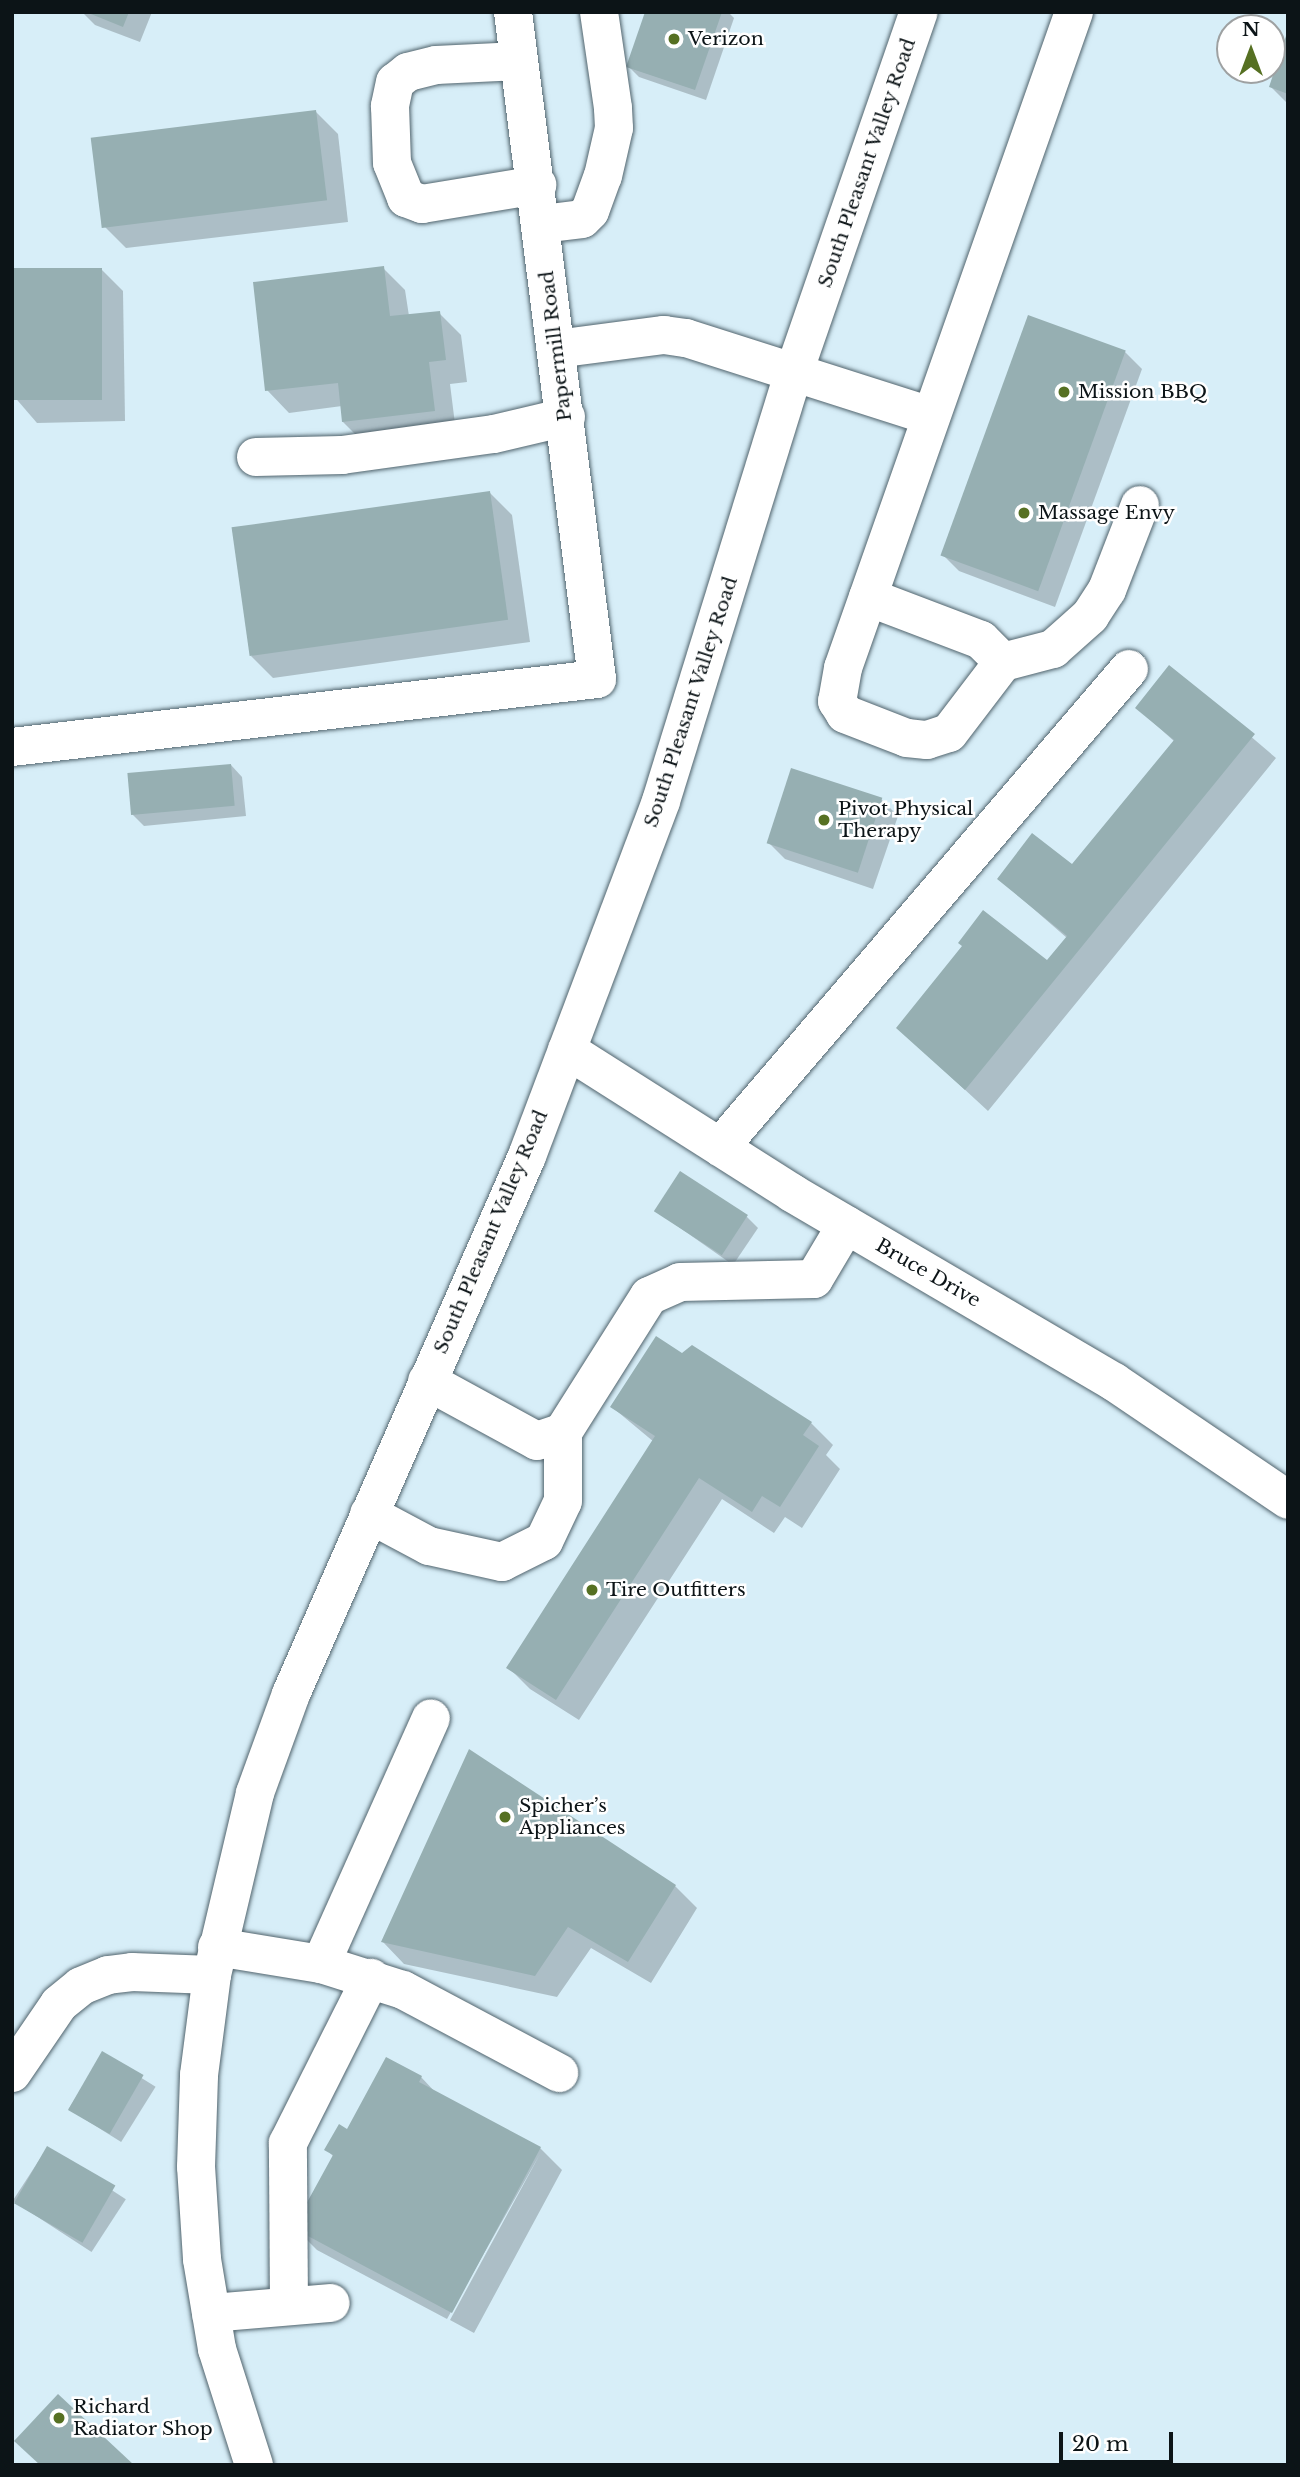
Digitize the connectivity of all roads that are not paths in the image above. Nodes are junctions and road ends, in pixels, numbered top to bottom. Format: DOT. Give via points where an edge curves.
graph roads {
  1 [pos="513,12"];
  2 [pos="599,12"];
  3 [pos="919,12"];
  4 [pos="1074,12"];
  5 [pos="519,61"];
  6 [pos="537,185"];
  7 [pos="542,224"];
  8 [pos="556,349"];
  9 [pos="794,372"];
  10 [pos="931,416"];
  11 [pos="566,417"];
  12 [pos="256,457"];
  13 [pos="1140,505"];
  14 [pos="868,597"];
  15 [pos="1003,662"];
  16 [pos="1129,669"];
  17 [pos="12,747"];
  18 [pos="567,1050"];
  19 [pos="720,1147"];
  20 [pos="846,1225"];
  21 [pos="428,1381"];
  22 [pos="563,1432"];
  23 [pos="1288,1500"];
  24 [pos="369,1514"];
  25 [pos="431,1718"];
  26 [pos="214,1961"];
  27 [pos="321,1964"];
  28 [pos="371,1978"];
  29 [pos="12,2073"];
  30 [pos="559,2073"];
  31 [pos="331,2303"];
  32 [pos="289,2306"];
  33 [pos="211,2313"];
  34 [pos="254,2465"];
  1 -- 5 [label="street, Papermill Road"];
  2 -- 7 [label="street" via="614,128 603,176 590,211 582,219"];
  3 -- 9 [label="street, South Pleasant Valley Road"];
  4 -- 10 [label="street"];
  5 -- 6 [label="street, Papermill Road"];
  5 -- 6 [label="street" via="436,65 408,72 395,82 390,106 392,163 406,198 422,204"];
  6 -- 7 [label="street, Papermill Road"];
  7 -- 8 [label="street, Papermill Road"];
  8 -- 9 [label="street" via="664,335"];
  8 -- 11 [label="street, Papermill Road"];
  9 -- 10 [label="street"];
  9 -- 18 [label="street, South Pleasant Valley Road" via="661,801"];
  10 -- 14 [label="street"];
  11 -- 12 [label="street" via="494,434 354,454"];
  11 -- 17 [label="street, Papermill Road" via="597,679"];
  13 -- 15 [label="street" via="1107,590 1090,617 1053,649"];
  14 -- 15 [label="street" via="981,640"];
  14 -- 15 [label="street" via="837,687 845,713 858,721 927,740 949,733"];
  16 -- 19 [label="street"];
  18 -- 19 [label="street, Bruce Drive"];
  18 -- 21 [label="street, South Pleasant Valley Road" via="527,1156"];
  19 -- 20 [label="street, Bruce Drive"];
  20 -- 22 [label="street" via="814,1279 680,1283 649,1296"];
  20 -- 23 [label="street, Bruce Drive" via="1114,1382"];
  21 -- 22 [label="street" via="537,1441"];
  21 -- 24 [label="street, South Pleasant Valley Road"];
  22 -- 24 [label="street" via="563,1501 549,1531 544,1541 502,1562 429,1546"];
  24 -- 26 [label="street, South Pleasant Valley Road" via="268,1754"];
  25 -- 27 [label="street"];
  26 -- 27 [label="street"];
  26 -- 29 [label="street" via="108,1975 81,1986 58,2004"];
  26 -- 33 [label="street, South Pleasant Valley Road" via="199,2075 196,2167"];
  27 -- 28 [label="street"];
  28 -- 30 [label="street" via="433,2002"];
  28 -- 32 [label="street" via="288,2143"];
  31 -- 32 [label="street"];
  32 -- 33 [label="street"];
  33 -- 34 [label="street, South Pleasant Valley Road" via="217,2349"];
}
